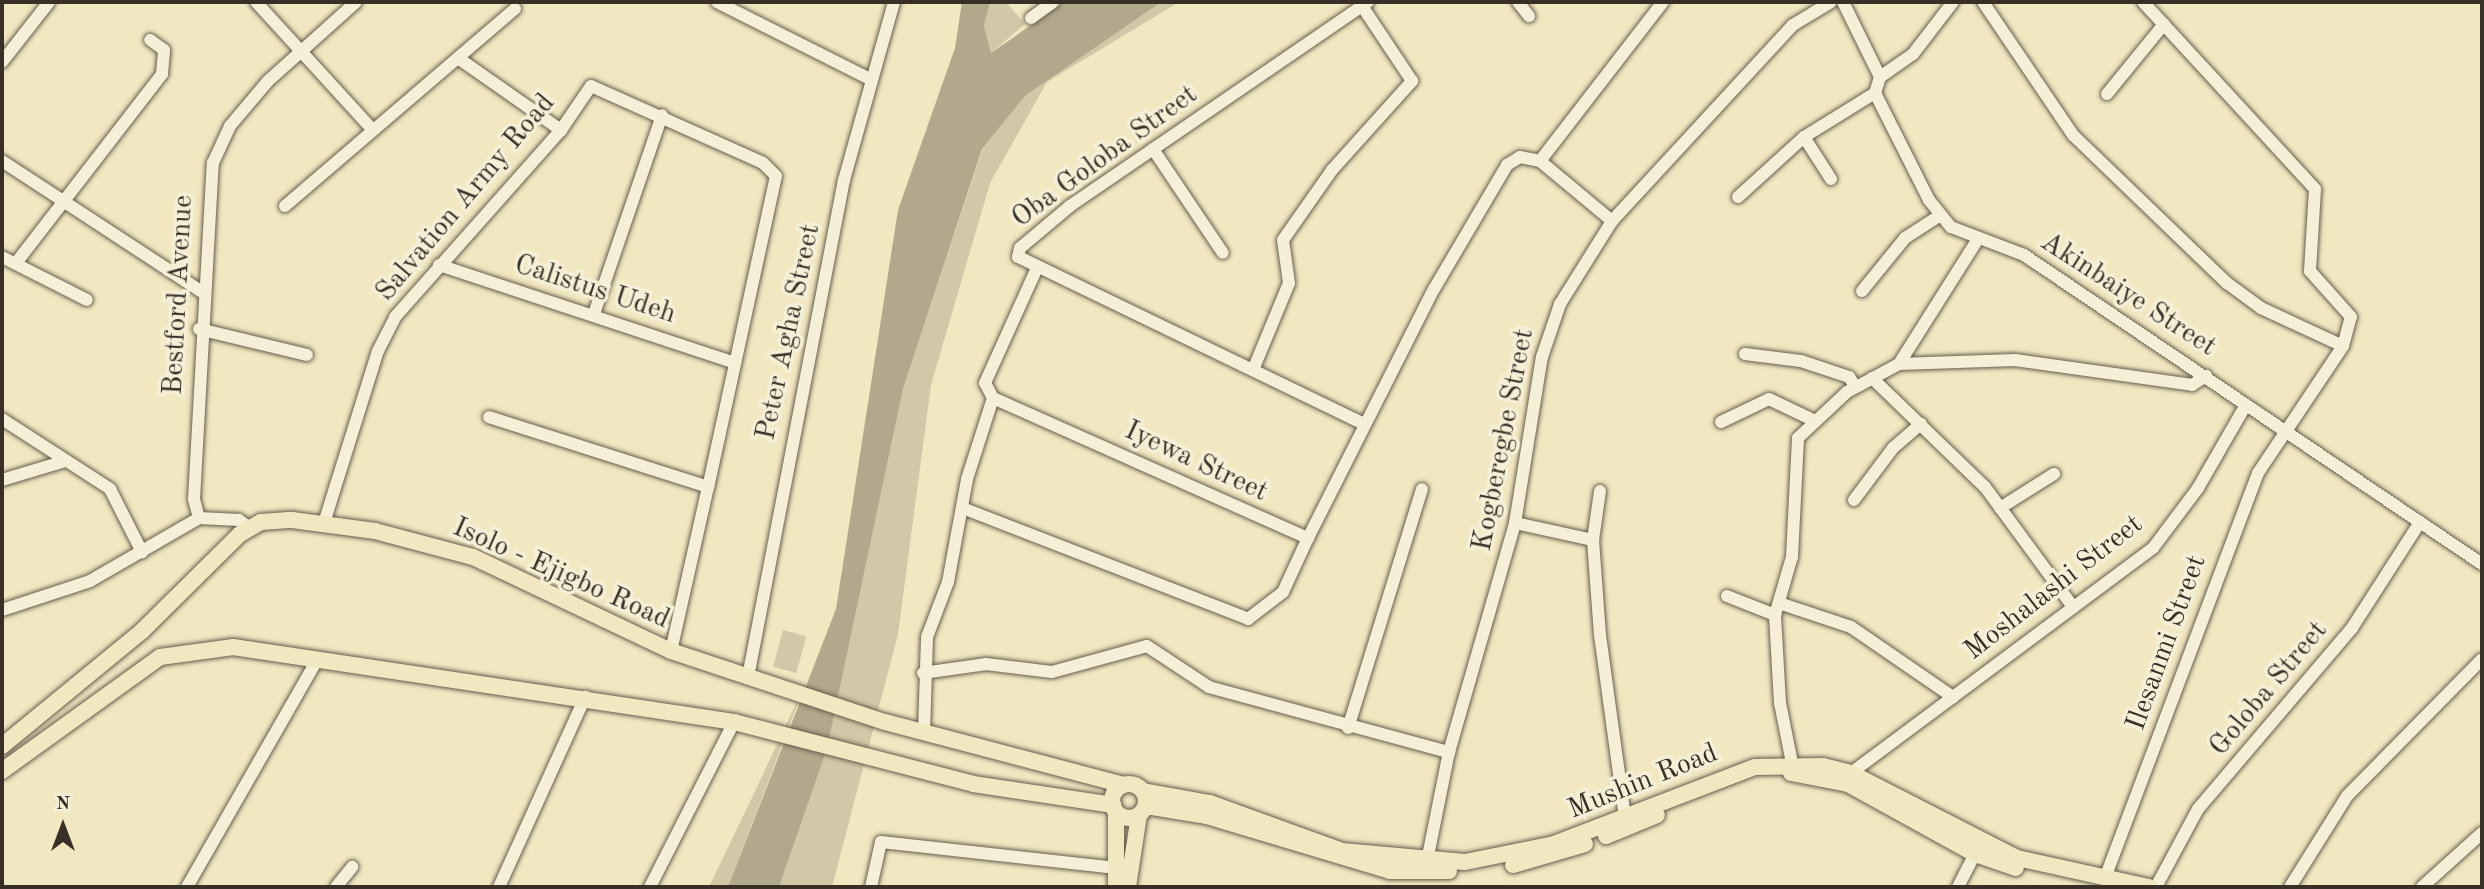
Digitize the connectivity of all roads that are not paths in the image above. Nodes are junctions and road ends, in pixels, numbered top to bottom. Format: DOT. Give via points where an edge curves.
graph roads {
  1 [pos="49,2"];
  2 [pos="257,2"];
  3 [pos="356,2"];
  4 [pos="717,2"];
  5 [pos="894,2"];
  6 [pos="1053,2"];
  7 [pos="1518,2"];
  8 [pos="1663,2"];
  9 [pos="1831,2"];
  10 [pos="1843,2"];
  11 [pos="1952,2"];
  12 [pos="1983,2"];
  13 [pos="1365,4"];
  14 [pos="2153,5"];
  15 [pos="515,9"];
  16 [pos="1529,16"];
  17 [pos="1031,18"];
  18 [pos="2164,24"];
  19 [pos="150,40"];
  20 [pos="300,52"];
  21 [pos="458,58"];
  22 [pos="2,62"];
  23 [pos="1880,77"];
  24 [pos="870,79"];
  25 [pos="1875,93"];
  26 [pos="2108,94"];
  27 [pos="662,115"];
  28 [pos="372,129"];
  29 [pos="562,130"];
  30 [pos="1804,137"];
  31 [pos="1153,149"];
  32 [pos="2,161"];
  33 [pos="1540,161"];
  34 [pos="1831,178"];
  35 [pos="1738,197"];
  36 [pos="57,201"];
  37 [pos="285,206"];
  38 [pos="1939,216"];
  39 [pos="1612,221"];
  40 [pos="1978,239"];
  41 [pos="1223,253"];
  42 [pos="2,257"];
  43 [pos="16,263"];
  44 [pos="439,265"];
  45 [pos="1037,268"];
  46 [pos="1862,291"];
  47 [pos="202,292"];
  48 [pos="87,300"];
  49 [pos="594,314"];
  50 [pos="199,329"];
  51 [pos="2343,346"];
  52 [pos="1745,354"];
  53 [pos="307,355"];
  54 [pos="735,363"];
  55 [pos="1899,364"];
  56 [pos="1253,370"];
  57 [pos="2206,376"];
  58 [pos="1872,378"];
  59 [pos="1856,387"];
  60 [pos="993,398"];
  61 [pos="2246,405"];
  62 [pos="489,417"];
  63 [pos="2,419"];
  64 [pos="1811,419"];
  65 [pos="1721,422"];
  66 [pos="1362,423"];
  67 [pos="1921,424"];
  68 [pos="2288,433"];
  69 [pos="65,461"];
  70 [pos="2054,474"];
  71 [pos="2,480"];
  72 [pos="708,487"];
  73 [pos="1422,489"];
  74 [pos="1600,491"];
  75 [pos="1854,500"];
  76 [pos="2000,508"];
  77 [pos="965,509"];
  78 [pos="199,518"];
  79 [pos="2420,522"];
  80 [pos="324,523"];
  81 [pos="1515,523"];
  82 [pos="250,528"];
  83 [pos="1308,538"];
  84 [pos="1593,540"];
  85 [pos="142,552"];
  86 [pos="2482,564"];
  87 [pos="1727,596"];
  88 [pos="2073,607"];
  89 [pos="1777,609"];
  90 [pos="2,610"];
  91 [pos="129,641"];
  92 [pos="671,651"];
  93 [pos="2482,659"];
  94 [pos="317,660"];
  95 [pos="144,666"];
  96 [pos="923,673"];
  97 [pos="754,679"];
  98 [pos="585,697"];
  99 [pos="1952,697"];
  100 [pos="740,725"];
  101 [pos="1348,728"];
  102 [pos="924,733"];
  103 [pos="2,746"];
  104 [pos="1449,752"];
  105 [pos="1792,763"];
  106 [pos="2,771"];
  107 [pos="1851,773"];
  108 [pos="1123,785"];
  109 [pos="1143,804"];
  110 [pos="1115,809"];
  111 [pos="1625,817"];
  112 [pos="2482,833"];
  113 [pos="1975,854"];
  114 [pos="1427,861"];
  115 [pos="352,867"];
  116 [pos="1117,868"];
  117 [pos="2101,883"];
  118 [pos="187,887"];
  119 [pos="336,887"];
  120 [pos="499,887"];
  121 [pos="649,887"];
  122 [pos="872,887"];
  123 [pos="1116,887"];
  124 [pos="1128,887"];
  125 [pos="1958,887"];
  126 [pos="2149,887"];
  127 [pos="2156,887"];
  128 [pos="2290,887"];
  129 [pos="2422,887"];
  1 -- 22 [label="street"];
  2 -- 20 [label="street"];
  3 -- 20 [label="street, Bestford Avenue"];
  4 -- 24 [label="street"];
  5 -- 24 [label="street, Peter Agha Street"];
  6 -- 17 [label="street"];
  7 -- 16 [label="street"];
  8 -- 33 [label="street"];
  9 -- 39 [label="street, Kogberegbe Street" via="1793,25"];
  10 -- 23 [label="street"];
  11 -- 23 [label="street" via="1913,54"];
  12 -- 51 [label="street" via="2073,135 2227,283 2261,307"];
  13 -- 31 [label="street, Oba Goloba Street"];
  13 -- 56 [label="street" via="1412,80 1332,170 1283,240 1289,284"];
  14 -- 18 [label="street"];
  15 -- 21 [label="street"];
  18 -- 26 [label="street"];
  18 -- 51 [label="street" via="2315,189 2311,271 2351,317"];
  19 -- 36 [label="street" via="164,50 162,74"];
  20 -- 28 [label="street"];
  20 -- 47 [label="street, Bestford Avenue" via="268,81 219,145 207,201"];
  21 -- 28 [label="street"];
  21 -- 29 [label="street"];
  23 -- 25 [label="street"];
  24 -- 97 [label="street, Peter Agha Street" via="774,521"];
  25 -- 30 [label="street"];
  25 -- 38 [label="street"];
  27 -- 29 [label="street, Salvation Army Road" via="591,86"];
  27 -- 49 [label="street"];
  27 -- 54 [label="street, Salvation Army Road" via="764,163 776,176"];
  28 -- 37 [label="street"];
  29 -- 44 [label="street, Salvation Army Road"];
  30 -- 34 [label="street"];
  30 -- 35 [label="street"];
  31 -- 41 [label="street"];
  31 -- 45 [label="street, Oba Goloba Street" via="1020,248 1018,257"];
  32 -- 36 [label="street"];
  33 -- 39 [label="street"];
  33 -- 66 [label="street" via="1520,157 1507,165"];
  36 -- 43 [label="street"];
  36 -- 47 [label="street" via="129,239"];
  38 -- 40 [label="street, Akinbaiye Street"];
  38 -- 46 [label="street" via="1905,238"];
  39 -- 81 [label="street, Kogberegbe Street" via="1549,328"];
  40 -- 55 [label="street"];
  40 -- 57 [label="street, Akinbaiye Street" via="2024,256"];
  42 -- 43 [label="street"];
  43 -- 48 [label="street"];
  44 -- 49 [label="street, Calistus Udeh"];
  44 -- 80 [label="street, Salvation Army Road" via="395,317 378,351"];
  45 -- 56 [label="street, Oba Goloba Street"];
  45 -- 60 [label="street" via="985,383"];
  47 -- 50 [label="street, Bestford Avenue"];
  49 -- 54 [label="street, Calistus Udeh"];
  50 -- 53 [label="street"];
  50 -- 78 [label="street, Bestford Avenue" via="194,499"];
  51 -- 68 [label="street, Ilesanmi Street"];
  52 -- 59 [label="street" via="1801,361 1849,377"];
  54 -- 72 [label="street"];
  55 -- 57 [label="street" via="2015,360 2192,385"];
  55 -- 58 [label="street"];
  56 -- 66 [label="street, Oba Goloba Street"];
  57 -- 61 [label="street, Akinbaiye Street"];
  58 -- 59 [label="street"];
  58 -- 67 [label="street"];
  59 -- 64 [label="street"];
  60 -- 77 [label="street" via="967,479"];
  60 -- 83 [label="street, Iyewa Street"];
  61 -- 68 [label="street, Akinbaiye Street"];
  61 -- 88 [label="street, Moshalashi Street" via="2199,488 2154,548"];
  62 -- 72 [label="street"];
  63 -- 69 [label="street"];
  64 -- 65 [label="street" via="1769,399"];
  64 -- 89 [label="street" via="1796,447 1792,557"];
  66 -- 83 [label="street"];
  67 -- 75 [label="street" via="1893,448"];
  67 -- 76 [label="street"];
  68 -- 79 [label="street, Akinbaiye Street"];
  68 -- 117 [label="street, Ilesanmi Street" via="2258,473"];
  69 -- 71 [label="street"];
  69 -- 85 [label="street" via="115,494"];
  70 -- 76 [label="street"];
  72 -- 92 [label="street"];
  73 -- 101 [label="street"];
  74 -- 84 [label="street"];
  76 -- 88 [label="street"];
  77 -- 83 [label="street" via="1248,619 1283,592"];
  77 -- 96 [label="street"];
  78 -- 82 [label="street" via="239,520"];
  78 -- 85 [label="street"];
  79 -- 86 [label="street, Akinbaiye Street"];
  79 -- 127 [label="street, Goloba Street" via="2352,628 2199,809"];
  80 -- 82 [label="main road, Isolo - Ejigbo Road" via="271,519"];
  80 -- 92 [label="main road, Isolo - Ejigbo Road" via="473,557"];
  81 -- 84 [label="street"];
  81 -- 104 [label="street, Kogberegbe Street"];
  82 -- 91 [label="main road, Isolo - Ejigbo Road"];
  84 -- 111 [label="street" via="1606,697"];
  85 -- 90 [label="street" via="90,581"];
  87 -- 89 [label="street"];
  88 -- 99 [label="street, Moshalashi Street"];
  89 -- 99 [label="street" via="1851,627"];
  89 -- 105 [label="street" via="1780,703"];
  91 -- 95 [label="main road"];
  91 -- 103 [label="main road, Isolo - Ejigbo Road"];
  92 -- 97 [label="main road, Isolo - Ejigbo Road"];
  93 -- 128 [label="street" via="2347,796"];
  94 -- 95 [label="main road" via="206,647"];
  94 -- 98 [label="main road"];
  94 -- 118 [label="street"];
  95 -- 106 [label="main road"];
  96 -- 101 [label="street" via="986,664 1052,672 1147,646 1209,687"];
  96 -- 102 [label="street" via="930,696"];
  97 -- 102 [label="main road, Isolo - Ejigbo Road"];
  98 -- 100 [label="main road"];
  98 -- 120 [label="street"];
  99 -- 107 [label="street, Moshalashi Street"];
  100 -- 110 [label="main road" via="973,784"];
  100 -- 121 [label="street"];
  101 -- 104 [label="street"];
  102 -- 108 [label="main road"];
  104 -- 114 [label="street, Kogberegbe Street"];
  105 -- 107 [label="main road, Mushin Road"];
  105 -- 111 [label="main road, Mushin Road" via="1755,767"];
  107 -- 117 [label="main road, Mushin Road" via="1980,844"];
  108 -- 109 [label="main road"];
  108 -- 110 [label="main road"];
  109 -- 110 [label="main road"];
  109 -- 113 [label="main road, Mushin Road" via="1207,816 1390,872 1466,871 1556,856 1725,788 1796,773 1848,784"];
  109 -- 114 [label="main road, Mushin Road" via="1210,803 1342,851"];
  109 -- 124 [label="main road"];
  110 -- 116 [label="main road"];
  111 -- 114 [label="main road, Mushin Road" via="1512,856"];
  112 -- 129 [label="street"];
  113 -- 117 [label="main road, Mushin Road"];
  113 -- 125 [label="street"];
  115 -- 119 [label="street"];
  116 -- 122 [label="street" via="881,842"];
  116 -- 123 [label="main road"];
  117 -- 126 [label="main road, Mushin Road"];
}
